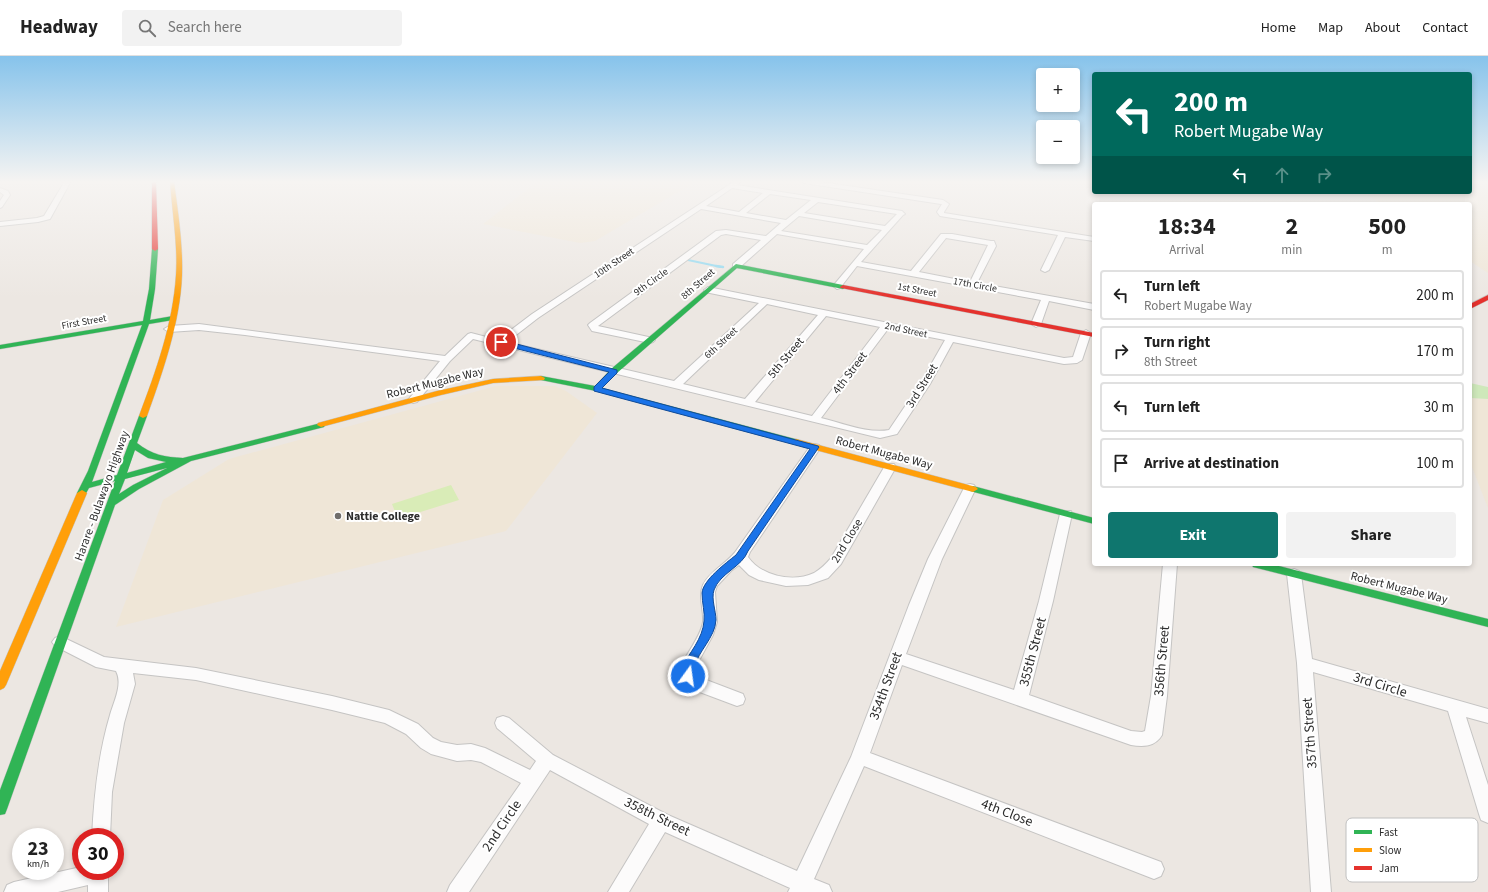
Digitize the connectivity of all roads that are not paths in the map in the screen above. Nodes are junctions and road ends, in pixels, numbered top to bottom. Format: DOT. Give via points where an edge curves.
graph roads {
  1 [pos="38,220"];
  2 [pos="155,220"];
  3 [pos="175,220"];
  4 [pos="679,220"];
  5 [pos="775,220"];
  6 [pos="790,220"];
  7 [pos="834,220"];
  8 [pos="895,220"];
  9 [pos="974,220"];
  10 [pos="787,222"];
  11 [pos="0,224"];
  12 [pos="888,229"];
  13 [pos="777,232"];
  14 [pos="1062,234"];
  15 [pos="768,239"];
  16 [pos="1092,239"];
  17 [pos="870,248"];
  18 [pos="856,263"];
  19 [pos="736,266"];
  20 [pos="1044,270"];
  21 [pos="913,274"];
  22 [pos="972,285"];
  23 [pos="837,286"];
  24 [pos="708,290"];
  25 [pos="1488,297"];
  26 [pos="1046,298"];
  27 [pos="766,301"];
  28 [pos="1472,306"];
  29 [pos="1092,307"];
  30 [pos="823,314"];
  31 [pos="173,318"];
  32 [pos="146,323"];
  33 [pos="1036,324"];
  34 [pos="884,326"];
  35 [pos="169,329"];
  36 [pos="1090,334"];
  37 [pos="950,339"];
  38 [pos="650,340"];
  39 [pos="501,342"];
  40 [pos="0,347"];
  41 [pos="447,359"];
  42 [pos="614,371"];
  43 [pos="676,385"];
  44 [pos="596,389"];
  45 [pos="413,400"];
  46 [pos="748,403"];
  47 [pos="814,419"];
  48 [pos="133,444"];
  49 [pos="815,447"];
  50 [pos="186,461"];
  51 [pos="890,467"];
  52 [pos="122,478"];
  53 [pos="86,486"];
  54 [pos="970,488"];
  55 [pos="112,503"];
  56 [pos="1066,514"];
  57 [pos="1092,520"];
  58 [pos="741,556"];
  59 [pos="1170,566"];
  60 [pos="1264,566"];
  61 [pos="1294,574"];
  62 [pos="1488,624"];
  63 [pos="60,642"];
  64 [pos="897,657"];
  65 [pos="1305,663"];
  66 [pos="121,666"];
  67 [pos="0,685"];
  68 [pos="737,699"];
  69 [pos="1020,699"];
  70 [pos="1455,707"];
  71 [pos="1488,716"];
  72 [pos="503,723"];
  73 [pos="1131,738"];
  74 [pos="860,757"];
  75 [pos="547,760"];
  76 [pos="532,780"];
  77 [pos="0,809"];
  78 [pos="1488,814"];
  79 [pos="661,821"];
  80 [pos="101,828"];
  81 [pos="1154,868"];
  82 [pos="92,880"];
  83 [pos="800,888"];
  84 [pos="14,892"];
  85 [pos="457,892"];
  86 [pos="618,892"];
  87 [pos="822,892"];
  88 [pos="1321,892"];
  1 -- 11 [label="street"];
  2 -- 32 [label="main road, Harare - Bulawayo Highway" via="155,257"];
  3 -- 31 [label="main road, Harare - Bulawayo Highway" via="178,286"];
  4 -- 39 [label="street, 10th Street" via="535,316"];
  5 -- 10 [label="street"];
  6 -- 10 [label="street, 8th Street"];
  7 -- 12 [label="street"];
  8 -- 12 [label="street"];
  9 -- 14 [label="street"];
  10 -- 13 [label="street, 8th Street"];
  12 -- 17 [label="street"];
  13 -- 15 [label="street, 8th Street"];
  13 -- 17 [label="street"];
  14 -- 16 [label="street"];
  14 -- 20 [label="street"];
  15 -- 19 [label="street, 8th Street"];
  15 -- 38 [label="street, 9th Circle" via="719,233 593,325 595,329"];
  17 -- 18 [label="street"];
  18 -- 21 [label="street, 17th Circle"];
  18 -- 23 [label="street"];
  19 -- 23 [label="main road, 1st Street"];
  19 -- 24 [label="main road, 8th Street"];
  21 -- 22 [label="street, 17th Circle"];
  21 -- 22 [label="street" via="944,236 991,243 992,246"];
  22 -- 26 [label="street, 17th Circle"];
  23 -- 33 [label="main road, 1st Street"];
  24 -- 27 [label="street, 2nd Street"];
  24 -- 38 [label="main road, 8th Street"];
  25 -- 28 [label="main road"];
  26 -- 29 [label="street, 17th Circle"];
  26 -- 33 [label="street"];
  27 -- 30 [label="street, 2nd Street"];
  27 -- 43 [label="street, 6th Street"];
  30 -- 34 [label="street, 2nd Street"];
  30 -- 46 [label="street, 5th Street"];
  31 -- 32 [label="main road, First Street"];
  31 -- 35 [label="main road, Harare - Bulawayo Highway"];
  32 -- 40 [label="main road, First Street"];
  32 -- 53 [label="main road, Harare - Bulawayo Highway"];
  33 -- 36 [label="main road, 1st Street"];
  34 -- 37 [label="street, 2nd Street"];
  34 -- 47 [label="street, 4th Street"];
  35 -- 41 [label="street" via="199,327"];
  35 -- 48 [label="main road, Harare - Bulawayo Highway" via="152,391"];
  36 -- 37 [label="street, 2nd Street" via="1076,360 1070,361"];
  37 -- 47 [label="street, 3rd Street" via="925,384 893,432 871,434"];
  38 -- 42 [label="main road, 8th Street"];
  39 -- 41 [label="street" via="471,336"];
  39 -- 42 [label="street"];
  41 -- 45 [label="street"];
  42 -- 43 [label="street"];
  42 -- 44 [label="main road, 8th Street"];
  43 -- 46 [label="street"];
  44 -- 45 [label="main road, Robert Mugabe Way" via="555,379 514,379 474,385"];
  44 -- 49 [label="main road, Robert Mugabe Way"];
  45 -- 50 [label="main road, Robert Mugabe Way"];
  46 -- 47 [label="street"];
  48 -- 50 [label="main road" via="143,454 154,459"];
  48 -- 52 [label="main road, Harare - Bulawayo Highway"];
  49 -- 51 [label="main road, Robert Mugabe Way"];
  49 -- 58 [label="street"];
  50 -- 52 [label="main road, Robert Mugabe Way"];
  50 -- 55 [label="main road" via="136,486"];
  51 -- 54 [label="main road, Robert Mugabe Way"];
  51 -- 58 [label="street, 2nd Close" via="836,561 824,574 817,578 792,581 767,578 749,569"];
  52 -- 53 [label="main road, Robert Mugabe Way"];
  52 -- 55 [label="main road, Harare - Bulawayo Highway"];
  53 -- 67 [label="main road, Harare - Bulawayo Highway"];
  54 -- 56 [label="main road, Robert Mugabe Way"];
  54 -- 64 [label="street, 354th Street" via="935,559"];
  55 -- 63 [label="main road, Harare - Bulawayo Highway"];
  56 -- 57 [label="main road, Robert Mugabe Way"];
  56 -- 69 [label="street, 355th Street"];
  58 -- 68 [label="street" via="711,584 708,592 710,622 687,668 688,676 695,683"];
  59 -- 73 [label="street, 356th Street" via="1159,696 1153,735 1144,740"];
  60 -- 61 [label="main road, Robert Mugabe Way"];
  61 -- 62 [label="main road, Robert Mugabe Way"];
  61 -- 65 [label="street, 357th Street"];
  63 -- 66 [label="street" via="102,663"];
  63 -- 77 [label="main road, Harare - Bulawayo Highway"];
  64 -- 69 [label="street"];
  64 -- 74 [label="street, 354th Street"];
  65 -- 70 [label="street, 3rd Circle"];
  65 -- 88 [label="street, 357th Street"];
  66 -- 76 [label="street" via="196,674 388,717 412,729 426,743 437,749 485,756"];
  66 -- 80 [label="street" via="127,684 105,778"];
  69 -- 73 [label="street, 355th Street"];
  70 -- 71 [label="street, 3rd Circle"];
  70 -- 78 [label="street"];
  72 -- 75 [label="street, 358th Street"];
  74 -- 81 [label="street, 4th Close"];
  74 -- 83 [label="street, 354th Street"];
  75 -- 76 [label="street, 2nd Circle"];
  75 -- 79 [label="street, 358th Street"];
  76 -- 85 [label="street, 2nd Circle"];
  79 -- 83 [label="street, 358th Street"];
  79 -- 86 [label="street"];
  82 -- 84 [label="street"];
  83 -- 87 [label="street, 358th Street"];
}
